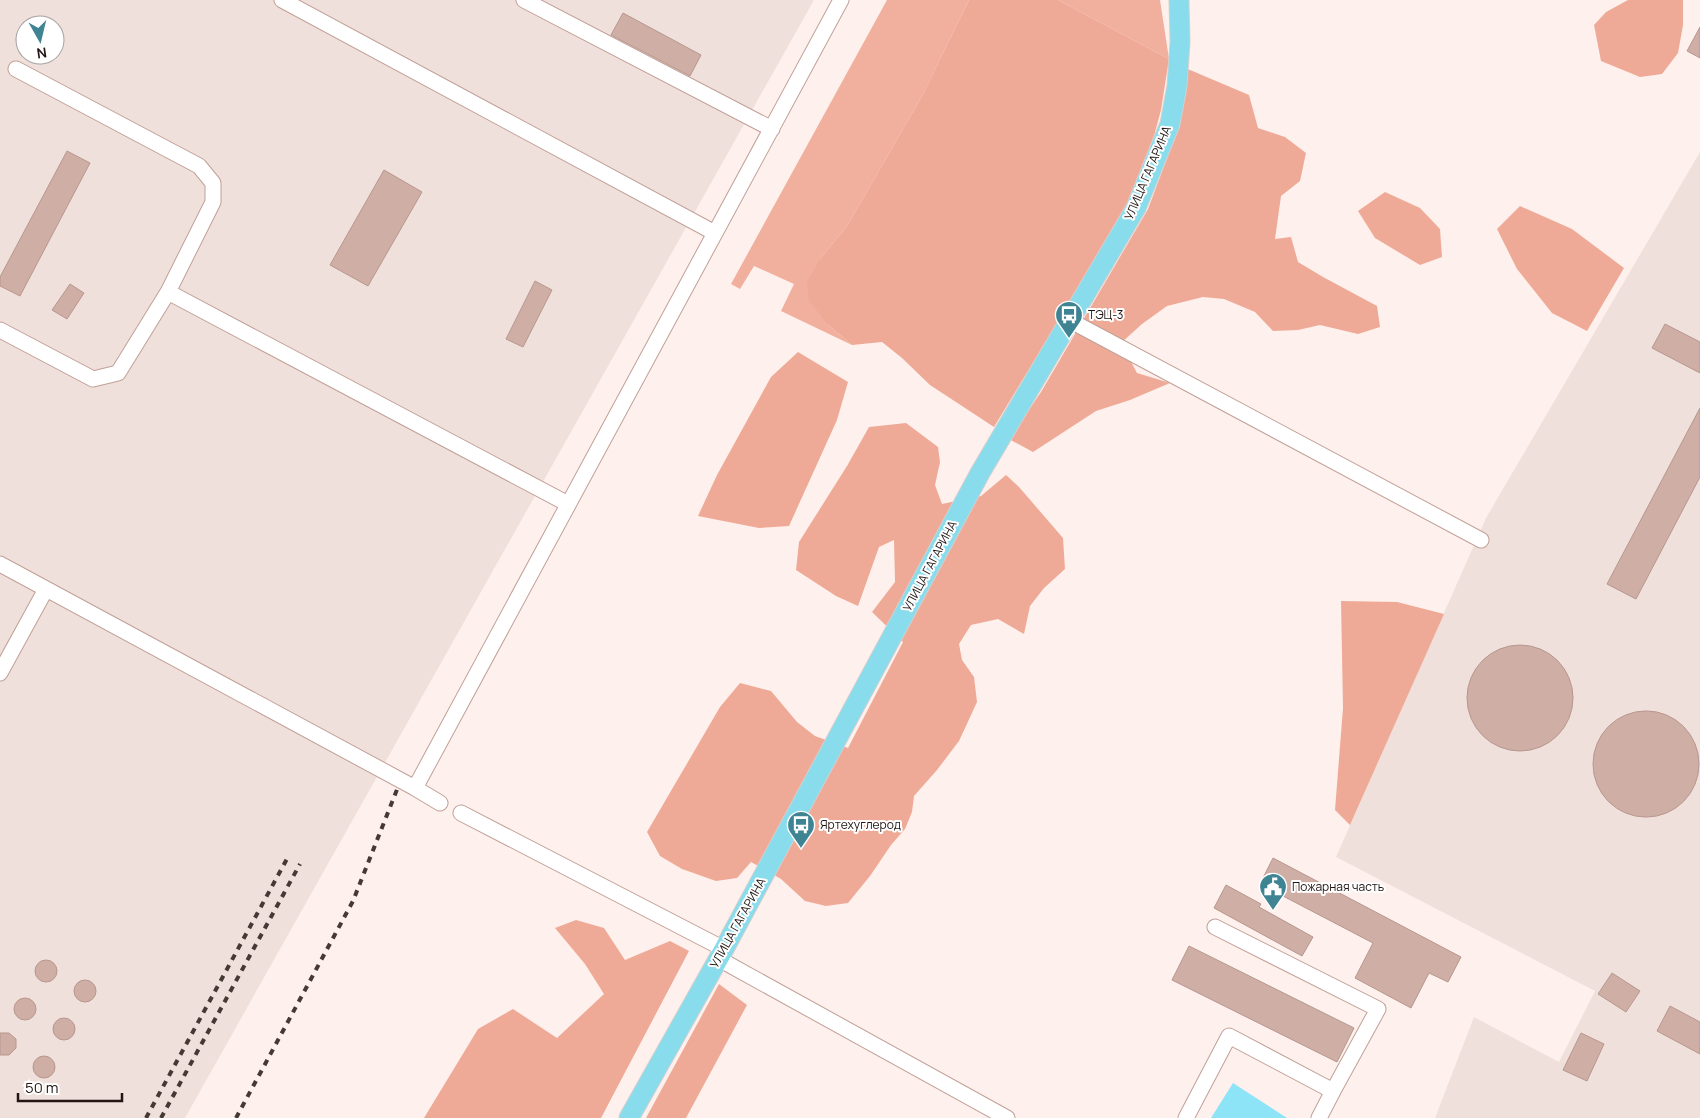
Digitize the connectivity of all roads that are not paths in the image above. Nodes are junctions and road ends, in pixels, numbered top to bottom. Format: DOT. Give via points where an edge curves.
graph roads {
  1 [pos="282,0"];
  2 [pos="524,0"];
  3 [pos="841,0"];
  4 [pos="1179,0"];
  5 [pos="16,69"];
  6 [pos="772,129"];
  7 [pos="715,234"];
  8 [pos="168,292"];
  9 [pos="1070,321"];
  10 [pos="0,330"];
  11 [pos="568,504"];
  12 [pos="1481,540"];
  13 [pos="0,564"];
  14 [pos="46,589"];
  15 [pos="0,673"];
  16 [pos="414,788"];
  17 [pos="440,803"];
  18 [pos="461,812"];
  19 [pos="1215,927"];
  20 [pos="722,954"];
  21 [pos="1333,1091"];
  22 [pos="629,1118"];
  23 [pos="1007,1118"];
  24 [pos="1186,1118"];
  25 [pos="1319,1118"];
  1 -- 7 [label="street"];
  2 -- 6 [label="street"];
  3 -- 6 [label="street"];
  4 -- 9 [label="main road, УЛИЦА ГАГАРИНА" via="1177,86 1170,124 1136,208"];
  5 -- 8 [label="street" via="199,166 213,183 213,202"];
  6 -- 7 [label="street"];
  7 -- 11 [label="street"];
  8 -- 10 [label="street" via="118,373 93,379"];
  8 -- 11 [label="street"];
  9 -- 12 [label="street"];
  9 -- 20 [label="main road, УЛИЦА ГАГАРИНА" via="980,473"];
  11 -- 16 [label="street"];
  13 -- 14 [label="street"];
  14 -- 15 [label="street"];
  14 -- 16 [label="street"];
  16 -- 17 [label="street"];
  18 -- 20 [label="street"];
  19 -- 21 [label="street" via="1378,1009"];
  20 -- 22 [label="main road, УЛИЦА ГАГАРИНА"];
  20 -- 23 [label="street"];
  21 -- 24 [label="street" via="1229,1036"];
  21 -- 25 [label="street"];
}
